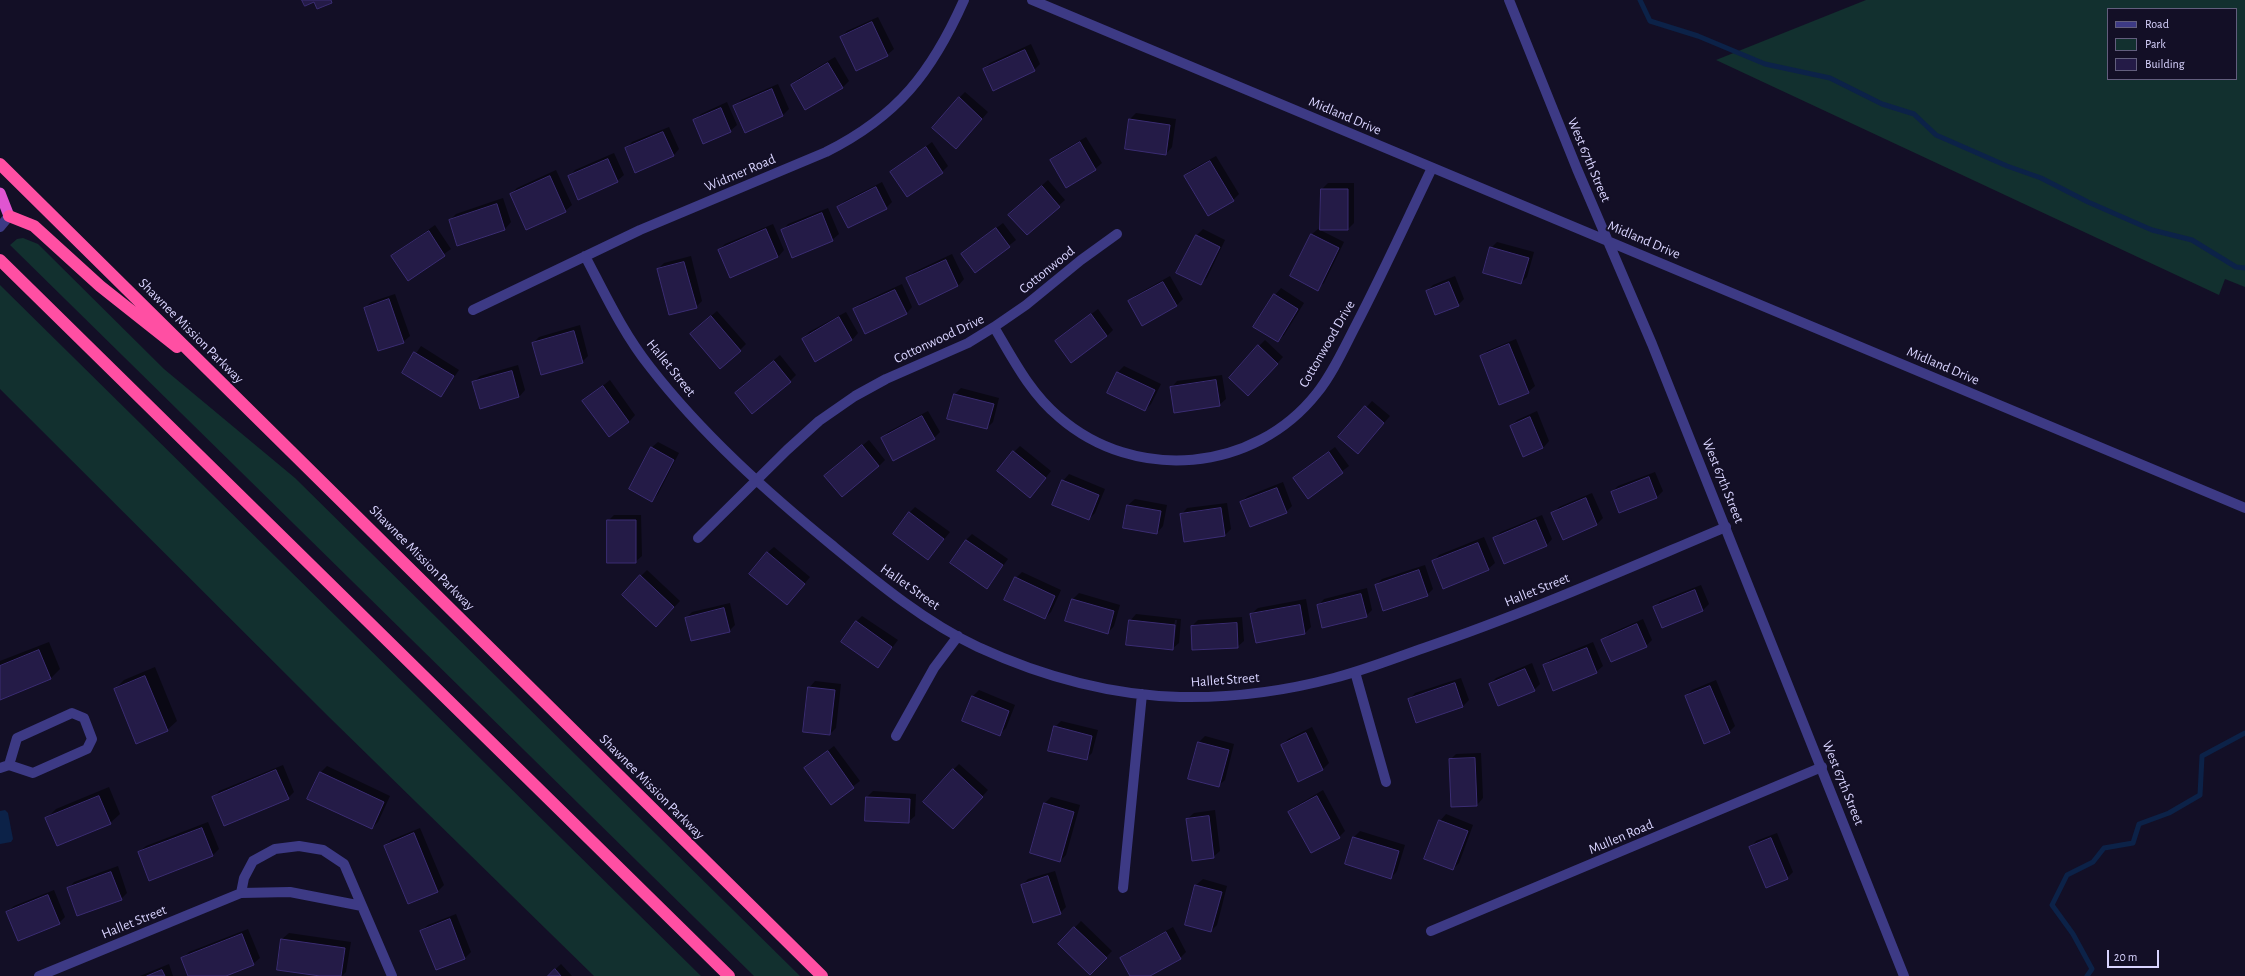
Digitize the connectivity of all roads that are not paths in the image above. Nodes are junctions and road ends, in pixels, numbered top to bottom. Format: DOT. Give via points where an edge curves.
graph roads {
  1 [pos="964,0"];
  2 [pos="1032,0"];
  3 [pos="1509,0"];
  4 [pos="0,164"];
  5 [pos="1432,168"];
  6 [pos="0,193"];
  7 [pos="9,216"];
  8 [pos="0,227"];
  9 [pos="1117,234"];
  10 [pos="1609,241"];
  11 [pos="585,256"];
  12 [pos="0,260"];
  13 [pos="474,310"];
  14 [pos="994,327"];
  15 [pos="225,384"];
  16 [pos="758,480"];
  17 [pos="2245,508"];
  18 [pos="1726,527"];
  19 [pos="698,538"];
  20 [pos="958,636"];
  21 [pos="1355,672"];
  22 [pos="1142,694"];
  23 [pos="896,736"];
  24 [pos="4,766"];
  25 [pos="1822,767"];
  26 [pos="1386,782"];
  27 [pos="1122,888"];
  28 [pos="241,893"];
  29 [pos="362,906"];
  30 [pos="1431,931"];
  31 [pos="39,976"];
  32 [pos="392,976"];
  33 [pos="729,976"];
  34 [pos="822,976"];
  35 [pos="1904,976"];
  1 -- 11 [label="street, Widmer Road" via="937,54 913,88 884,116 850,140"];
  2 -- 5 [label="street, Midland Drive"];
  3 -- 10 [label="street, West 67th Street"];
  4 -- 15 [label="highway, Shawnee Mission Parkway"];
  5 -- 10 [label="street, Midland Drive"];
  5 -- 14 [label="street, Cottonwood Drive" via="1377,285 1318,392 1280,428 1265,438 1232,452 1198,460 1163,461 1127,454 1093,441 1046,405 1027,381"];
  6 -- 7 [label="highway"];
  7 -- 8 [label="street"];
  7 -- 15 [label="highway" via="34,226 100,286"];
  9 -- 14 [label="street, Cottonwood"];
  10 -- 17 [label="street, Midland Drive"];
  10 -- 18 [label="street, West 67th Street"];
  11 -- 13 [label="street, Widmer Road"];
  11 -- 16 [label="street, Hallet Street" via="622,325 649,366 691,415"];
  12 -- 33 [label="highway"];
  14 -- 16 [label="street, Cottonwood Drive" via="968,343 886,379 855,396 819,421"];
  15 -- 34 [label="highway, Shawnee Mission Parkway"];
  16 -- 19 [label="street"];
  16 -- 20 [label="street, Hallet Street" via="807,525 868,574 920,613"];
  18 -- 21 [label="street, Hallet Street" via="1466,634"];
  18 -- 25 [label="street, West 67th Street"];
  20 -- 22 [label="street, Hallet Street" via="1030,668 1079,683"];
  20 -- 23 [label="street" via="934,668"];
  21 -- 22 [label="street, Hallet Street" via="1284,688 1237,695 1181,697"];
  21 -- 26 [label="street"];
  22 -- 27 [label="street"];
  24 -- 24 [label="street" via="33,773 87,749 92,739 84,718 72,713 17,738"];
  25 -- 30 [label="street, Mullen Road"];
  25 -- 35 [label="street, West 67th Street"];
  28 -- 29 [label="street, Hallet Street" via="290,892"];
  28 -- 29 [label="street" via="244,878 253,861 275,849 299,846 323,850 344,864"];
  28 -- 31 [label="street, Hallet Street"];
  29 -- 32 [label="street"];
}
